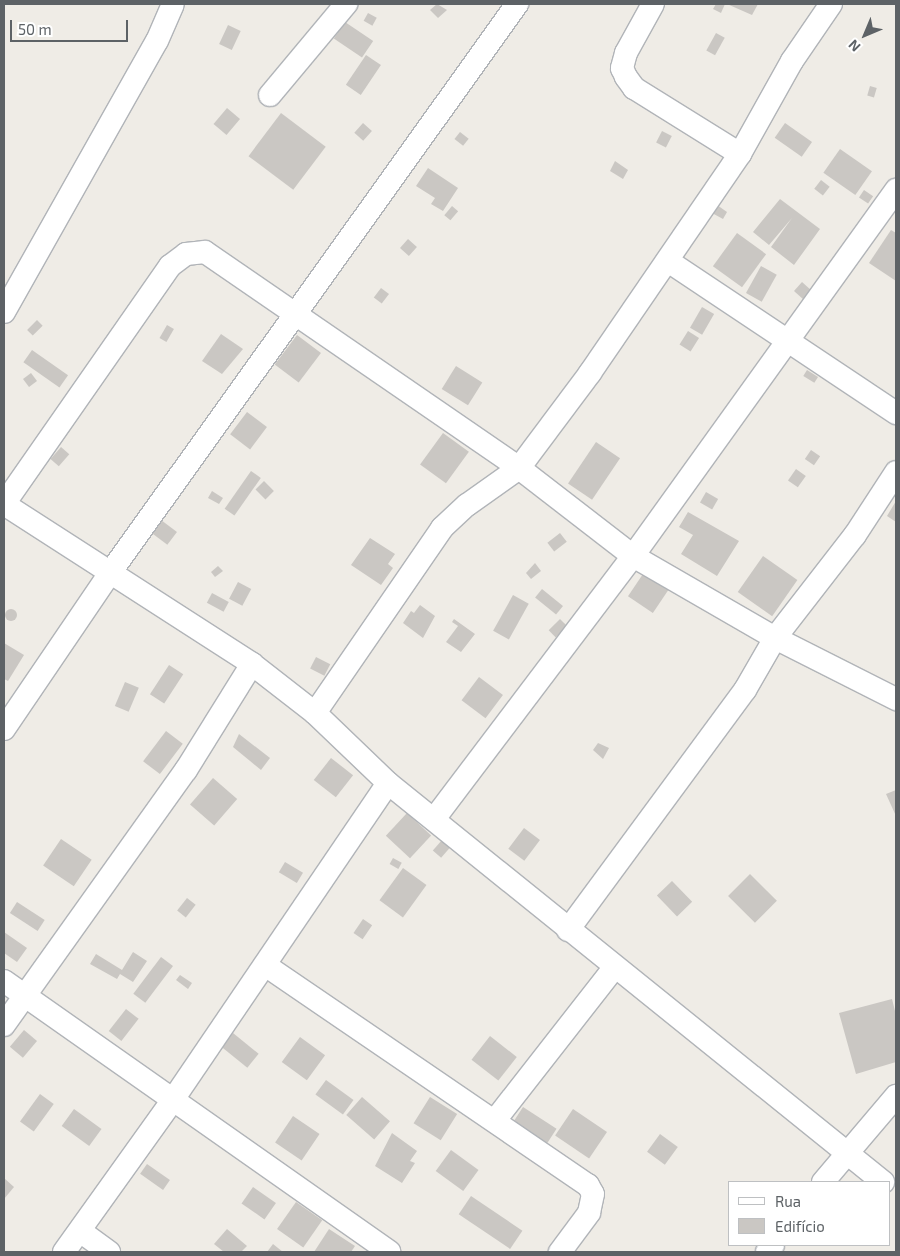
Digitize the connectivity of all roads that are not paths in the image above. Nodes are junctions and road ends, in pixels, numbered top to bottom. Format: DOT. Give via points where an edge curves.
graph roads {
  1 [pos="173,4"];
  2 [pos="346,4"];
  3 [pos="517,4"];
  4 [pos="653,4"];
  5 [pos="831,4"];
  6 [pos="270,95"];
  7 [pos="740,154"];
  8 [pos="896,190"];
  9 [pos="668,261"];
  10 [pos="4,312"];
  11 [pos="295,313"];
  12 [pos="788,342"];
  13 [pos="896,413"];
  14 [pos="519,468"];
  15 [pos="896,472"];
  16 [pos="4,504"];
  17 [pos="633,556"];
  18 [pos="110,573"];
  19 [pos="775,638"];
  20 [pos="252,664"];
  21 [pos="896,699"];
  22 [pos="315,713"];
  23 [pos="4,729"];
  24 [pos="388,783"];
  25 [pos="434,819"];
  26 [pos="568,930"];
  27 [pos="265,965"];
  28 [pos="614,968"];
  29 [pos="4,981"];
  30 [pos="25,994"];
  31 [pos="4,1024"];
  32 [pos="896,1096"];
  33 [pos="172,1101"];
  34 [pos="496,1119"];
  35 [pos="848,1153"];
  36 [pos="824,1181"];
  37 [pos="882,1181"];
  38 [pos="80,1231"];
  39 [pos="64,1252"];
  40 [pos="109,1252"];
  41 [pos="389,1252"];
  42 [pos="560,1252"];
  1 -- 10 [label="street" via="158,41"];
  2 -- 6 [label="street"];
  3 -- 11 [label="street"];
  4 -- 7 [label="street" via="626,53 622,68 626,77 634,88"];
  5 -- 7 [label="street" via="792,61"];
  7 -- 9 [label="street"];
  8 -- 12 [label="street"];
  9 -- 12 [label="street"];
  9 -- 14 [label="street"];
  11 -- 14 [label="street"];
  11 -- 16 [label="street" via="215,256 195,252 177,259"];
  11 -- 18 [label="street"];
  12 -- 13 [label="street"];
  12 -- 17 [label="street"];
  14 -- 17 [label="street"];
  14 -- 22 [label="street" via="467,505 442,528"];
  15 -- 19 [label="street" via="855,536"];
  16 -- 18 [label="street"];
  17 -- 19 [label="street"];
  17 -- 25 [label="street"];
  18 -- 20 [label="street"];
  18 -- 23 [label="street"];
  19 -- 21 [label="street"];
  19 -- 26 [label="street" via="745,690"];
  20 -- 22 [label="street"];
  20 -- 30 [label="street" via="186,770"];
  22 -- 24 [label="street"];
  24 -- 25 [label="street"];
  24 -- 27 [label="street"];
  25 -- 26 [label="street"];
  26 -- 28 [label="street"];
  27 -- 33 [label="street"];
  27 -- 34 [label="street"];
  28 -- 34 [label="street"];
  28 -- 35 [label="street"];
  29 -- 30 [label="street"];
  30 -- 31 [label="street"];
  30 -- 33 [label="street"];
  32 -- 35 [label="street"];
  33 -- 38 [label="street"];
  33 -- 41 [label="street"];
  34 -- 42 [label="street" via="574,1174 593,1194 590,1213"];
  35 -- 36 [label="street"];
  35 -- 37 [label="street"];
  38 -- 39 [label="street"];
  38 -- 40 [label="street"];
}
